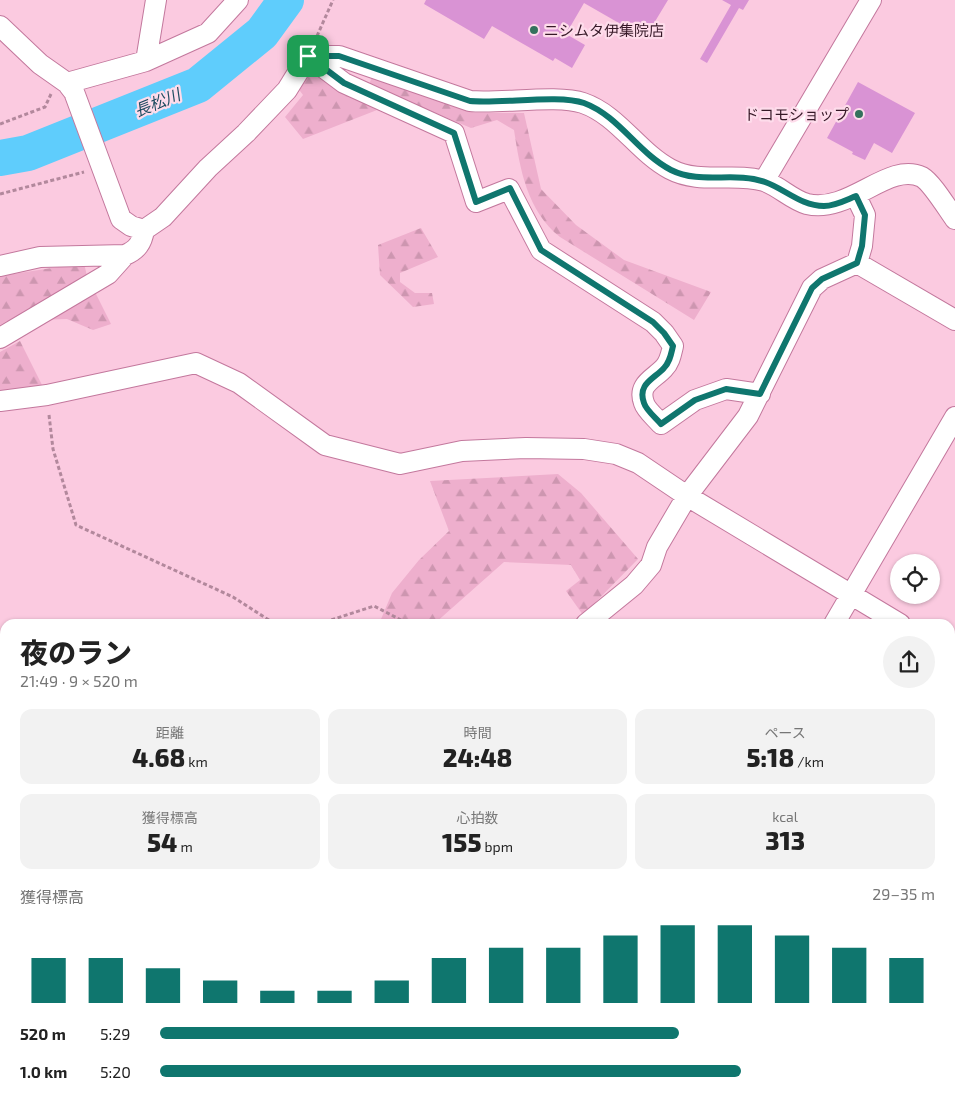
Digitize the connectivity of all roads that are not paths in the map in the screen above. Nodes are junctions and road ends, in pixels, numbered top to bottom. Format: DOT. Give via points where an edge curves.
graph roads {
  1 [pos="156,0"];
  2 [pos="238,0"];
  3 [pos="871,0"];
  4 [pos="4,35"];
  5 [pos="308,56"];
  6 [pos="146,61"];
  7 [pos="67,84"];
  8 [pos="764,181"];
  9 [pos="856,196"];
  10 [pos="955,218"];
  11 [pos="144,230"];
  12 [pos="125,255"];
  13 [pos="857,263"];
  14 [pos="0,266"];
  15 [pos="955,320"];
  16 [pos="0,338"];
  17 [pos="760,394"];
  18 [pos="0,401"];
  19 [pos="955,417"];
  20 [pos="687,496"];
  21 [pos="851,595"];
  22 [pos="592,619"];
  23 [pos="837,619"];
  24 [pos="892,619"];
  1 -- 6 [label="street"];
  2 -- 6 [label="street" via="208,33"];
  3 -- 8 [label="street"];
  4 -- 7 [label="street"];
  5 -- 8 [label="street" via="339,56 470,101 582,102 604,113 640,147 671,170 700,179"];
  5 -- 11 [label="street" via="280,97 164,217"];
  5 -- 17 [label="street" via="344,83 454,133 476,202 510,188 541,250 653,322 664,333 673,346 670,358 664,368 646,382 642,393 644,404 661,424 695,400 726,389"];
  6 -- 7 [label="street"];
  7 -- 11 [label="street" via="121,220"];
  8 -- 9 [label="street" via="806,204 824,206"];
  9 -- 10 [label="street" via="891,177 913,175 928,182"];
  9 -- 13 [label="street" via="865,215"];
  11 -- 12 [label="street" via="137,248"];
  12 -- 14 [label="street" via="40,256"];
  12 -- 16 [label="street" via="108,274"];
  13 -- 15 [label="street"];
  13 -- 17 [label="street" via="822,279 812,288"];
  17 -- 20 [label="street" via="748,416"];
  18 -- 20 [label="street" via="47,395 196,363 239,383 324,446 400,464 462,451 584,449 638,463"];
  19 -- 21 [label="street"];
  20 -- 21 [label="street"];
  20 -- 22 [label="street" via="657,547 651,565 634,585"];
  21 -- 23 [label="street"];
  21 -- 24 [label="street"];
}
